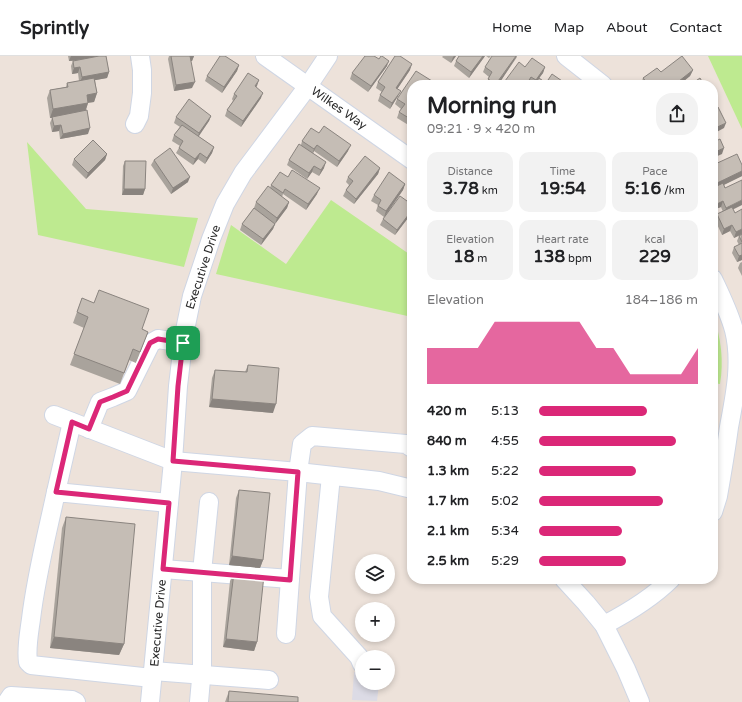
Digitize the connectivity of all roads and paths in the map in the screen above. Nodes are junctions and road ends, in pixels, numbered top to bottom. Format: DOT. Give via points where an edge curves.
graph roads {
  1 [pos="140,56"];
  2 [pos="265,56"];
  3 [pos="328,56"];
  4 [pos="566,56"];
  5 [pos="597,80"];
  6 [pos="308,86"];
  7 [pos="135,124"];
  8 [pos="407,156"];
  9 [pos="718,290"];
  10 [pos="183,343"];
  11 [pos="54,415"];
  12 [pos="72,422"];
  13 [pos="89,429"];
  14 [pos="407,445"];
  15 [pos="173,461"];
  16 [pos="298,472"];
  17 [pos="331,476"];
  18 [pos="407,488"];
  19 [pos="56,492"];
  20 [pos="718,496"];
  21 [pos="209,502"];
  22 [pos="169,503"];
  23 [pos="163,569"];
  24 [pos="202,572"];
  25 [pos="290,580"];
  26 [pos="569,584"];
  27 [pos="667,584"];
  28 [pos="604,625"];
  29 [pos="286,634"];
  30 [pos="355,652"];
  31 [pos="153,674"];
  32 [pos="202,675"];
  33 [pos="269,680"];
  34 [pos="7,702"];
  35 [pos="76,702"];
  36 [pos="150,702"];
  37 [pos="199,702"];
  38 [pos="640,702"];
  1 -- 7 [label="street" via="142,93 139,116"];
  2 -- 6 [label="street, Wilkes Way"];
  3 -- 6 [label="street, Executive Drive"];
  4 -- 5 [label="street"];
  6 -- 8 [label="street, Wilkes Way"];
  6 -- 10 [label="street, Executive Drive" via="243,173 225,204 192,296"];
  9 -- 20 [label="street" via="730,315 734,331 738,371"];
  10 -- 13 [label="street" via="158,339 150,343 127,391 100,402"];
  10 -- 15 [label="street, Executive Drive"];
  11 -- 12 [label="street"];
  12 -- 13 [label="street"];
  12 -- 19 [label="street"];
  13 -- 15 [label="street"];
  14 -- 16 [label="street" via="312,436 302,444"];
  15 -- 16 [label="street"];
  15 -- 22 [label="street, Executive Drive"];
  16 -- 17 [label="street"];
  16 -- 25 [label="street"];
  17 -- 18 [label="street" via="379,481"];
  17 -- 30 [label="street" via="319,597 322,616"];
  19 -- 22 [label="street"];
  19 -- 31 [label="street" via="33,604 26,652 28,662 31,665"];
  21 -- 24 [label="street"];
  22 -- 23 [label="street, Executive Drive"];
  23 -- 24 [label="street"];
  23 -- 31 [label="street, Executive Drive"];
  24 -- 25 [label="street"];
  24 -- 32 [label="street"];
  25 -- 29 [label="street"];
  26 -- 28 [label="street"];
  27 -- 28 [label="street" via="622,616"];
  28 -- 38 [label="street"];
  31 -- 32 [label="street"];
  31 -- 36 [label="street, Executive Drive"];
  32 -- 33 [label="street"];
  32 -- 37 [label="street"];
  34 -- 35 [label="street" via="11,696"];
}
